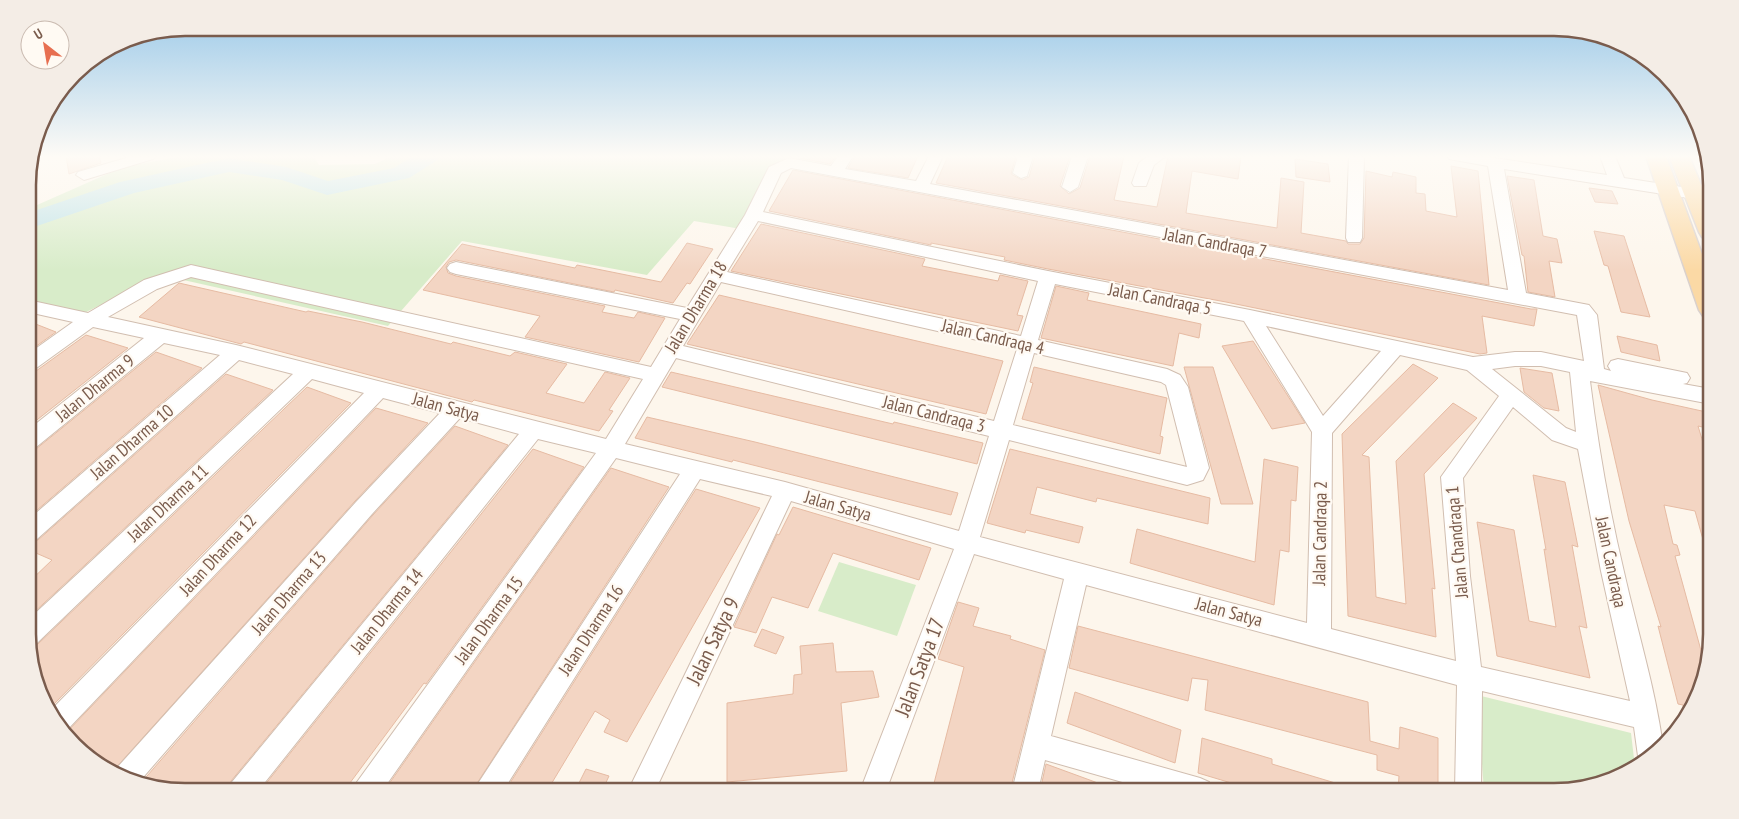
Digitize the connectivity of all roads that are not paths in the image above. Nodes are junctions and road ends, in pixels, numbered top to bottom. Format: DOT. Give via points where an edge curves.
graph roads {
  1 [pos="763,194"];
  2 [pos="949,194"];
  3 [pos="1355,194"];
  4 [pos="1501,194"];
  5 [pos="1671,194"];
  6 [pos="1678,194"];
  7 [pos="1697,194"];
  8 [pos="1702,206"];
  9 [pos="753,215"];
  10 [pos="1354,238"];
  11 [pos="456,268"];
  12 [pos="715,275"];
  13 [pos="1048,277"];
  14 [pos="1703,287"];
  15 [pos="1518,298"];
  16 [pos="37,308"];
  17 [pos="691,315"];
  18 [pos="1250,316"];
  19 [pos="93,320"];
  20 [pos="161,335"];
  21 [pos="1029,345"];
  22 [pos="1396,347"];
  23 [pos="671,350"];
  24 [pos="236,352"];
  25 [pos="37,358"];
  26 [pos="1473,364"];
  27 [pos="1584,367"];
  28 [pos="308,371"];
  29 [pos="655,375"];
  30 [pos="1703,383"];
  31 [pos="380,389"];
  32 [pos="1703,395"];
  33 [pos="1510,396"];
  34 [pos="456,409"];
  35 [pos="534,430"];
  36 [pos="1003,431"];
  37 [pos="1322,431"];
  38 [pos="36,435"];
  39 [pos="1587,442"];
  40 [pos="612,449"];
  41 [pos="694,470"];
  42 [pos="1196,474"];
  43 [pos="785,491"];
  44 [pos="36,526"];
  45 [pos="967,543"];
  46 [pos="1077,572"];
  47 [pos="36,628"];
  48 [pos="1319,635"];
  49 [pos="1470,676"];
  50 [pos="62,717"];
  51 [pos="1646,717"];
  52 [pos="1037,745"];
  53 [pos="1650,747"];
  54 [pos="130,772"];
  55 [pos="876,782"];
  56 [pos="1027,782"];
  57 [pos="1169,782"];
  58 [pos="1468,782"];
  59 [pos="248,783"];
  60 [pos="373,783"];
  61 [pos="493,783"];
  62 [pos="650,783"];
  1 -- 9 [label="street, Jalan Dharma 18"];
  2 -- 15 [label="street, Jalan Candraqa 7"];
  3 -- 10 [label="street"];
  4 -- 15 [label="street"];
  5 -- 14 [label="main road"];
  6 -- 8 [label="street"];
  7 -- 8 [label="main road"];
  9 -- 12 [label="street, Jalan Dharma 18"];
  9 -- 13 [label="street, Jalan Candraqa 5"];
  11 -- 17 [label="street"];
  12 -- 17 [label="street, Jalan Dharma 18"];
  12 -- 21 [label="street, Jalan Candraqa 4"];
  13 -- 18 [label="street, Jalan Candraqa 5"];
  13 -- 21 [label="street, Jalan Satya 17"];
  15 -- 27 [label="street, Jalan Candraqa 7" via="1586,312"];
  16 -- 19 [label="street, Jalan Satya"];
  17 -- 23 [label="street, Jalan Dharma 18"];
  18 -- 22 [label="street, Jalan Candraqa 5"];
  18 -- 37 [label="street"];
  19 -- 20 [label="street, Jalan Satya"];
  19 -- 25 [label="street"];
  19 -- 29 [label="street" via="153,284 177,273 191,271"];
  20 -- 24 [label="street, Jalan Satya"];
  20 -- 38 [label="street, Jalan Dharma 9"];
  21 -- 36 [label="street, Jalan Satya 17"];
  21 -- 42 [label="street, Jalan Candraqa 4" via="1174,380 1198,468"];
  22 -- 26 [label="street, Jalan Candraqa 5"];
  22 -- 37 [label="street"];
  23 -- 29 [label="street, Jalan Dharma 18"];
  23 -- 36 [label="street, Jalan Candraqa 3"];
  24 -- 28 [label="street, Jalan Satya"];
  24 -- 44 [label="street, Jalan Dharma 10"];
  26 -- 27 [label="street, Jalan Candraqa 5" via="1526,358"];
  26 -- 33 [label="street"];
  27 -- 30 [label="street"];
  27 -- 32 [label="street"];
  27 -- 39 [label="street, Jalan Candraqa"];
  28 -- 31 [label="street, Jalan Satya"];
  28 -- 47 [label="street, Jalan Dharma 11"];
  29 -- 40 [label="street, Jalan Dharma 18"];
  31 -- 34 [label="street, Jalan Satya"];
  31 -- 50 [label="street, Jalan Dharma 12"];
  33 -- 39 [label="street" via="1559,434"];
  33 -- 49 [label="street, Jalan Chandraqa 1" via="1452,477"];
  34 -- 35 [label="street, Jalan Satya"];
  34 -- 54 [label="street, Jalan Dharma 13"];
  35 -- 40 [label="street, Jalan Satya"];
  35 -- 59 [label="street, Jalan Dharma 14"];
  36 -- 42 [label="street, Jalan Candraqa 3" via="1187,476"];
  36 -- 45 [label="street, Jalan Satya 17"];
  37 -- 48 [label="street, Jalan Candraqa 2"];
  39 -- 51 [label="street, Jalan Candraqa" via="1612,571"];
  40 -- 41 [label="street, Jalan Satya"];
  40 -- 60 [label="street, Jalan Dharma 15"];
  41 -- 43 [label="street, Jalan Satya"];
  41 -- 61 [label="street, Jalan Dharma 16"];
  43 -- 45 [label="street, Jalan Satya"];
  43 -- 62 [label="street, Jalan Satya 9"];
  45 -- 46 [label="street, Jalan Satya"];
  45 -- 55 [label="street, Jalan Satya 17"];
  46 -- 48 [label="street, Jalan Satya"];
  46 -- 52 [label="street"];
  48 -- 49 [label="street, Jalan Satya"];
  49 -- 51 [label="street, Jalan Satya"];
  49 -- 58 [label="street, Jalan Chandraqa 1"];
  51 -- 53 [label="street, Jalan Candraqa"];
  52 -- 56 [label="street"];
  52 -- 57 [label="street"];
}
